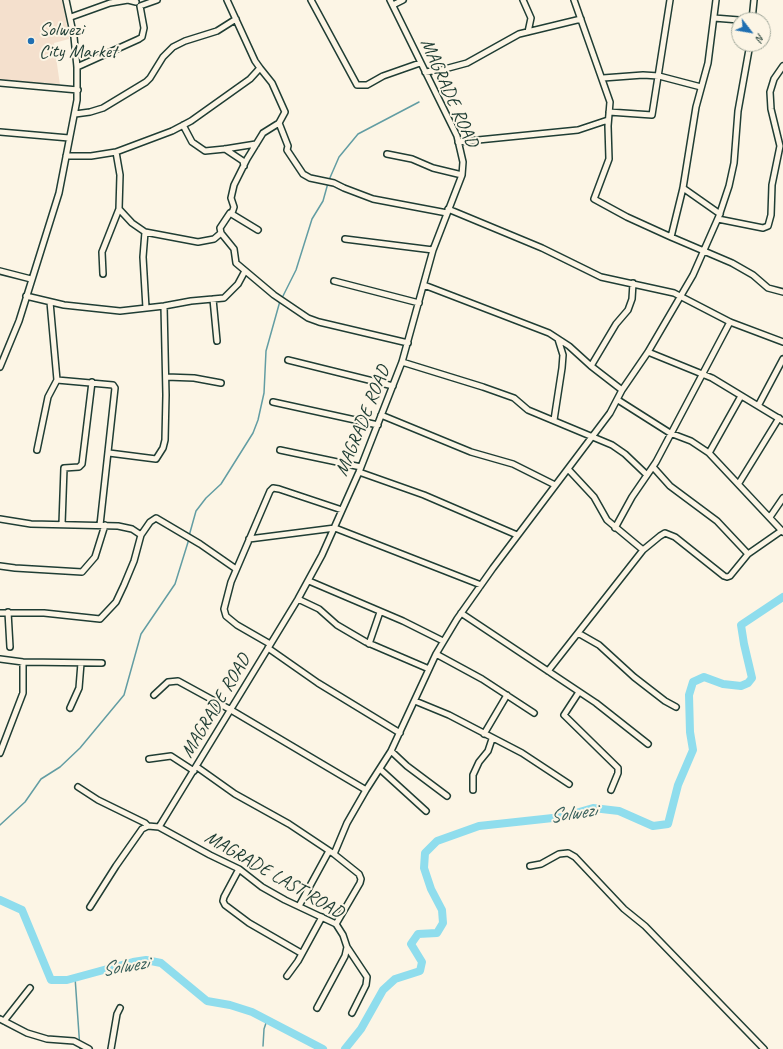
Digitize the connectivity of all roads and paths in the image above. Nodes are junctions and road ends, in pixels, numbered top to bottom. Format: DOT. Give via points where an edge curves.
graph roads {
  1 [pos="66,0"];
  2 [pos="157,0"];
  3 [pos="311,0"];
  4 [pos="403,0"];
  5 [pos="523,0"];
  6 [pos="574,0"];
  7 [pos="670,0"];
  8 [pos="716,0"];
  9 [pos="754,0"];
  10 [pos="136,1"];
  11 [pos="228,1"];
  12 [pos="391,3"];
  13 [pos="140,6"];
  14 [pos="753,12"];
  15 [pos="71,17"];
  16 [pos="714,18"];
  17 [pos="236,19"];
  18 [pos="581,19"];
  19 [pos="731,19"];
  20 [pos="528,32"];
  21 [pos="749,52"];
  22 [pos="420,63"];
  23 [pos="783,66"];
  24 [pos="77,67"];
  25 [pos="260,68"];
  26 [pos="425,72"];
  27 [pos="659,76"];
  28 [pos="603,78"];
  29 [pos="0,83"];
  30 [pos="701,88"];
  31 [pos="78,90"];
  32 [pos="609,112"];
  33 [pos="75,114"];
  34 [pos="608,120"];
  35 [pos="278,123"];
  36 [pos="183,126"];
  37 [pos="0,132"];
  38 [pos="69,138"];
  39 [pos="458,142"];
  40 [pos="256,144"];
  41 [pos="225,149"];
  42 [pos="116,152"];
  43 [pos="387,154"];
  44 [pos="66,156"];
  45 [pos="244,166"];
  46 [pos="462,175"];
  47 [pos="683,188"];
  48 [pos="119,209"];
  49 [pos="448,211"];
  50 [pos="232,213"];
  51 [pos="720,214"];
  52 [pos="718,219"];
  53 [pos="258,230"];
  54 [pos="145,232"];
  55 [pos="221,233"];
  56 [pos="671,237"];
  57 [pos="345,239"];
  58 [pos="433,250"];
  59 [pos="704,251"];
  60 [pos="245,271"];
  61 [pos="0,272"];
  62 [pos="103,274"];
  63 [pos="31,279"];
  64 [pos="334,281"];
  65 [pos="633,283"];
  66 [pos="424,285"];
  67 [pos="783,292"];
  68 [pos="26,296"];
  69 [pos="681,297"];
  70 [pos="213,299"];
  71 [pos="50,302"];
  72 [pos="419,303"];
  73 [pos="164,306"];
  74 [pos="146,308"];
  75 [pos="730,322"];
  76 [pos="558,339"];
  77 [pos="217,341"];
  78 [pos="783,342"];
  79 [pos="408,343"];
  80 [pos="648,352"];
  81 [pos="783,359"];
  82 [pos="288,360"];
  83 [pos="402,362"];
  84 [pos="591,366"];
  85 [pos="0,367"];
  86 [pos="701,374"];
  87 [pos="166,377"];
  88 [pos="57,380"];
  89 [pos="92,382"];
  90 [pos="221,383"];
  91 [pos="393,386"];
  92 [pos="622,390"];
  93 [pos="741,396"];
  94 [pos="618,400"];
  95 [pos="273,402"];
  96 [pos="758,406"];
  97 [pos="381,415"];
  98 [pos="554,420"];
  99 [pos="781,420"];
  100 [pos="378,425"];
  101 [pos="670,432"];
  102 [pos="592,436"];
  103 [pos="37,450"];
  104 [pos="280,450"];
  105 [pos="109,453"];
  106 [pos="709,453"];
  107 [pos="653,467"];
  108 [pos="568,468"];
  109 [pos="360,469"];
  110 [pos="647,475"];
  111 [pos="739,483"];
  112 [pos="555,485"];
  113 [pos="783,498"];
  114 [pos="342,510"];
  115 [pos="770,518"];
  116 [pos="0,520"];
  117 [pos="62,524"];
  118 [pos="102,525"];
  119 [pos="335,528"];
  120 [pos="615,528"];
  121 [pos="782,532"];
  122 [pos="141,535"];
  123 [pos="517,535"];
  124 [pos="250,538"];
  125 [pos="644,550"];
  126 [pos="748,554"];
  127 [pos="0,566"];
  128 [pos="236,569"];
  129 [pos="309,581"];
  130 [pos="481,585"];
  131 [pos="298,598"];
  132 [pos="8,612"];
  133 [pos="380,612"];
  134 [pos="0,613"];
  135 [pos="461,613"];
  136 [pos="578,633"];
  137 [pos="443,641"];
  138 [pos="369,644"];
  139 [pos="269,646"];
  140 [pos="10,647"];
  141 [pos="436,654"];
  142 [pos="0,659"];
  143 [pos="23,662"];
  144 [pos="81,663"];
  145 [pos="102,663"];
  146 [pos="429,669"];
  147 [pos="548,671"];
  148 [pos="579,692"];
  149 [pos="154,695"];
  150 [pos="507,695"];
  151 [pos="415,701"];
  152 [pos="676,707"];
  153 [pos="70,708"];
  154 [pos="231,710"];
  155 [pos="534,713"];
  156 [pos="400,733"];
  157 [pos="484,734"];
  158 [pos="492,738"];
  159 [pos="648,744"];
  160 [pos="392,751"];
  161 [pos="0,753"];
  162 [pos="149,759"];
  163 [pos="196,769"];
  164 [pos="381,770"];
  165 [pos="570,784"];
  166 [pos="78,787"];
  167 [pos="366,790"];
  168 [pos="473,790"];
  169 [pos="611,790"];
  170 [pos="447,796"];
  171 [pos="426,811"];
  172 [pos="148,826"];
  173 [pos="159,827"];
  174 [pos="332,853"];
  175 [pos="530,866"];
  176 [pos="239,869"];
  177 [pos="299,906"];
  178 [pos="90,907"];
  179 [pos="322,917"];
  180 [pos="336,924"];
  181 [pos="347,947"];
  182 [pos="301,953"];
  183 [pos="287,976"];
  184 [pos="30,988"];
  185 [pos="120,1008"];
  186 [pos="317,1008"];
  187 [pos="352,1014"];
  188 [pos="2,1020"];
  189 [pos="89,1049"];
  190 [pos="111,1049"];
  191 [pos="764,1049"];
  1 -- 15 [label="street"];
  2 -- 13 [label="street"];
  3 -- 22 [label="street" via="357,85 367,84"];
  4 -- 12 [label="street"];
  5 -- 20 [label="street" via="531,18"];
  6 -- 18 [label="street"];
  7 -- 27 [label="street"];
  8 -- 16 [label="street"];
  9 -- 14 [label="street"];
  10 -- 13 [label="street"];
  10 -- 15 [label="street" via="110,3"];
  11 -- 17 [label="street"];
  12 -- 22 [label="street, MAGRADE ROAD"];
  13 -- 24 [label="street" via="144,28 142,36"];
  15 -- 24 [label="street"];
  16 -- 19 [label="street"];
  16 -- 30 [label="street" via="708,63"];
  17 -- 25 [label="street"];
  17 -- 33 [label="street" via="217,31 185,40 173,47 146,82 103,108"];
  18 -- 20 [label="street"];
  18 -- 28 [label="street"];
  20 -- 26 [label="street" via="452,68"];
  21 -- 51 [label="street" via="738,111 734,163"];
  22 -- 26 [label="street, MAGRADE ROAD"];
  23 -- 52 [label="street" via="774,78 770,92 771,109 780,146 772,185 768,226 763,228"];
  24 -- 31 [label="street"];
  25 -- 35 [label="street" via="272,82 284,107 285,115"];
  25 -- 36 [label="street" via="244,85"];
  26 -- 39 [label="street, MAGRADE ROAD"];
  27 -- 28 [label="street" via="636,74"];
  27 -- 30 [label="street"];
  27 -- 32 [label="street" via="651,116"];
  28 -- 32 [label="street" via="610,102"];
  29 -- 31 [label="street"];
  30 -- 47 [label="street"];
  31 -- 33 [label="street"];
  32 -- 34 [label="street"];
  33 -- 38 [label="street"];
  34 -- 39 [label="street" via="578,130"];
  34 -- 56 [label="street" via="609,159 594,199"];
  35 -- 40 [label="street" via="263,133"];
  35 -- 49 [label="street" via="288,146 287,150 303,174 310,178 334,182 373,199"];
  36 -- 41 [label="street" via="192,142 205,151"];
  36 -- 42 [label="street"];
  37 -- 38 [label="street"];
  38 -- 44 [label="street"];
  39 -- 46 [label="street, MAGRADE ROAD" via="463,162"];
  40 -- 41 [label="street"];
  40 -- 45 [label="street"];
  41 -- 45 [label="street" via="243,161"];
  42 -- 44 [label="street"];
  42 -- 48 [label="street" via="120,175"];
  43 -- 46 [label="street"];
  44 -- 63 [label="street" via="59,193"];
  45 -- 50 [label="street" via="234,185 231,198 234,207"];
  46 -- 49 [label="street, MAGRADE ROAD"];
  47 -- 51 [label="street"];
  47 -- 56 [label="street"];
  48 -- 54 [label="street"];
  48 -- 62 [label="street" via="102,252"];
  49 -- 58 [label="street, MAGRADE ROAD"];
  49 -- 65 [label="street" via="542,248 601,277"];
  50 -- 53 [label="street"];
  50 -- 55 [label="street" via="222,223"];
  51 -- 52 [label="street"];
  52 -- 59 [label="street"];
  54 -- 55 [label="street" via="198,242 214,239"];
  54 -- 74 [label="street" via="143,257"];
  55 -- 60 [label="street" via="231,244 236,263"];
  56 -- 59 [label="street"];
  57 -- 58 [label="street"];
  58 -- 66 [label="street, MAGRADE ROAD"];
  59 -- 67 [label="street" via="742,268 768,288"];
  59 -- 69 [label="street"];
  60 -- 70 [label="street" via="228,295"];
  60 -- 79 [label="street" via="308,318"];
  61 -- 63 [label="street"];
  63 -- 68 [label="street"];
  64 -- 72 [label="street"];
  65 -- 69 [label="street" via="667,290"];
  65 -- 84 [label="street" via="632,300 628,310 616,324"];
  66 -- 72 [label="street, MAGRADE ROAD"];
  66 -- 76 [label="street" via="534,327"];
  68 -- 71 [label="street"];
  68 -- 85 [label="street"];
  69 -- 75 [label="street"];
  69 -- 80 [label="street"];
  70 -- 73 [label="street"];
  70 -- 77 [label="street"];
  71 -- 74 [label="street" via="120,311"];
  71 -- 88 [label="street"];
  72 -- 79 [label="street, MAGRADE ROAD"];
  73 -- 74 [label="street"];
  73 -- 87 [label="street"];
  75 -- 78 [label="street"];
  75 -- 86 [label="street"];
  76 -- 84 [label="street"];
  76 -- 98 [label="street" via="563,355"];
  79 -- 83 [label="street, MAGRADE ROAD"];
  80 -- 86 [label="street"];
  80 -- 92 [label="street"];
  81 -- 96 [label="street"];
  82 -- 91 [label="street"];
  83 -- 91 [label="street, MAGRADE ROAD"];
  83 -- 98 [label="street" via="514,398 528,410"];
  84 -- 92 [label="street"];
  86 -- 93 [label="street"];
  86 -- 101 [label="street"];
  87 -- 90 [label="street" via="194,378"];
  87 -- 105 [label="street" via="165,440 159,456 151,459"];
  88 -- 89 [label="street"];
  88 -- 103 [label="street" via="50,391"];
  89 -- 105 [label="street" via="110,383 115,388"];
  89 -- 117 [label="street" via="82,464 79,467 64,468"];
  91 -- 97 [label="street, MAGRADE ROAD"];
  92 -- 94 [label="street"];
  93 -- 96 [label="street"];
  93 -- 106 [label="street"];
  94 -- 101 [label="street"];
  94 -- 102 [label="street"];
  95 -- 100 [label="street"];
  96 -- 99 [label="street"];
  97 -- 100 [label="street, MAGRADE ROAD"];
  97 -- 112 [label="street" via="470,452 513,464"];
  98 -- 102 [label="street"];
  99 -- 111 [label="street"];
  100 -- 109 [label="street, MAGRADE ROAD"];
  101 -- 106 [label="street" via="691,441"];
  101 -- 107 [label="street"];
  102 -- 108 [label="street"];
  102 -- 110 [label="street" via="618,449"];
  104 -- 109 [label="street"];
  105 -- 118 [label="street"];
  106 -- 111 [label="street"];
  107 -- 110 [label="street"];
  107 -- 126 [label="street" via="670,486 717,521"];
  108 -- 112 [label="street"];
  108 -- 120 [label="street" via="594,497 607,520"];
  109 -- 114 [label="street, MAGRADE ROAD"];
  109 -- 123 [label="street"];
  110 -- 120 [label="street"];
  111 -- 115 [label="street"];
  112 -- 123 [label="street"];
  113 -- 115 [label="street"];
  114 -- 119 [label="street, MAGRADE ROAD"];
  114 -- 124 [label="street" via="279,489 271,489"];
  115 -- 121 [label="street"];
  116 -- 117 [label="street"];
  117 -- 118 [label="street"];
  118 -- 122 [label="street" via="132,529"];
  118 -- 127 [label="street" via="95,557 82,572"];
  119 -- 124 [label="street"];
  119 -- 129 [label="street, MAGRADE ROAD"];
  119 -- 130 [label="street"];
  120 -- 125 [label="street"];
  121 -- 126 [label="street"];
  122 -- 128 [label="street" via="156,518"];
  122 -- 132 [label="street" via="134,561 116,602 100,619 44,612"];
  123 -- 130 [label="street"];
  124 -- 128 [label="street"];
  125 -- 126 [label="street" via="660,536 670,534 727,577"];
  125 -- 136 [label="street"];
  128 -- 139 [label="street" via="224,613"];
  129 -- 131 [label="street, MAGRADE ROAD"];
  129 -- 133 [label="street"];
  130 -- 135 [label="street"];
  131 -- 138 [label="street"];
  131 -- 139 [label="street, MAGRADE ROAD"];
  132 -- 134 [label="street"];
  132 -- 140 [label="street"];
  133 -- 137 [label="street"];
  133 -- 138 [label="street"];
  135 -- 137 [label="street"];
  135 -- 147 [label="street"];
  136 -- 147 [label="street"];
  136 -- 152 [label="street" via="599,646 634,677"];
  137 -- 141 [label="street"];
  138 -- 146 [label="street"];
  139 -- 154 [label="street, MAGRADE ROAD"];
  139 -- 156 [label="street" via="318,683"];
  141 -- 146 [label="street"];
  141 -- 150 [label="street" via="482,678"];
  142 -- 143 [label="street"];
  143 -- 144 [label="street"];
  143 -- 161 [label="street" via="22,700"];
  144 -- 145 [label="street"];
  144 -- 153 [label="street" via="79,688"];
  146 -- 151 [label="street"];
  147 -- 148 [label="street"];
  148 -- 159 [label="street" via="615,716"];
  148 -- 169 [label="street" via="564,715 618,768"];
  149 -- 154 [label="street" via="168,682 178,681"];
  150 -- 155 [label="street"];
  150 -- 157 [label="street"];
  151 -- 156 [label="street"];
  151 -- 157 [label="street" via="449,715"];
  154 -- 163 [label="street, MAGRADE ROAD"];
  154 -- 167 [label="street"];
  156 -- 160 [label="street"];
  157 -- 158 [label="street"];
  158 -- 165 [label="street" via="522,752"];
  158 -- 168 [label="street" via="488,751 479,762 473,776"];
  160 -- 164 [label="street"];
  160 -- 170 [label="street" via="407,766"];
  162 -- 163 [label="street" via="172,756"];
  163 -- 173 [label="street, MAGRADE ROAD"];
  163 -- 174 [label="street" via="289,824"];
  164 -- 167 [label="street"];
  164 -- 171 [label="street"];
  166 -- 172 [label="street" via="98,800 145,822"];
  167 -- 174 [label="street"];
  172 -- 173 [label="street"];
  172 -- 178 [label="street" via="142,830 116,866"];
  173 -- 176 [label="street, MAGRADE LAST ROAD"];
  174 -- 177 [label="street"];
  174 -- 180 [label="street" via="361,879"];
  175 -- 191 [label="street" via="541,864 559,854 568,853 575,857"];
  176 -- 177 [label="street, MAGRADE LAST ROAD" via="268,890"];
  176 -- 182 [label="street" via="224,897 225,905 249,923"];
  177 -- 179 [label="street, MAGRADE LAST ROAD"];
  179 -- 180 [label="street, MAGRADE LAST ROAD"];
  179 -- 182 [label="street"];
  180 -- 181 [label="street, MAGRADE LAST ROAD"];
  181 -- 186 [label="street, MAGRADE LAST ROAD" via="342,963"];
  181 -- 187 [label="street" via="367,976 366,985"];
  182 -- 183 [label="street"];
  184 -- 188 [label="street"];
  185 -- 190 [label="street"];
  188 -- 189 [label="street" via="28,1033 47,1039 74,1042"];
}
